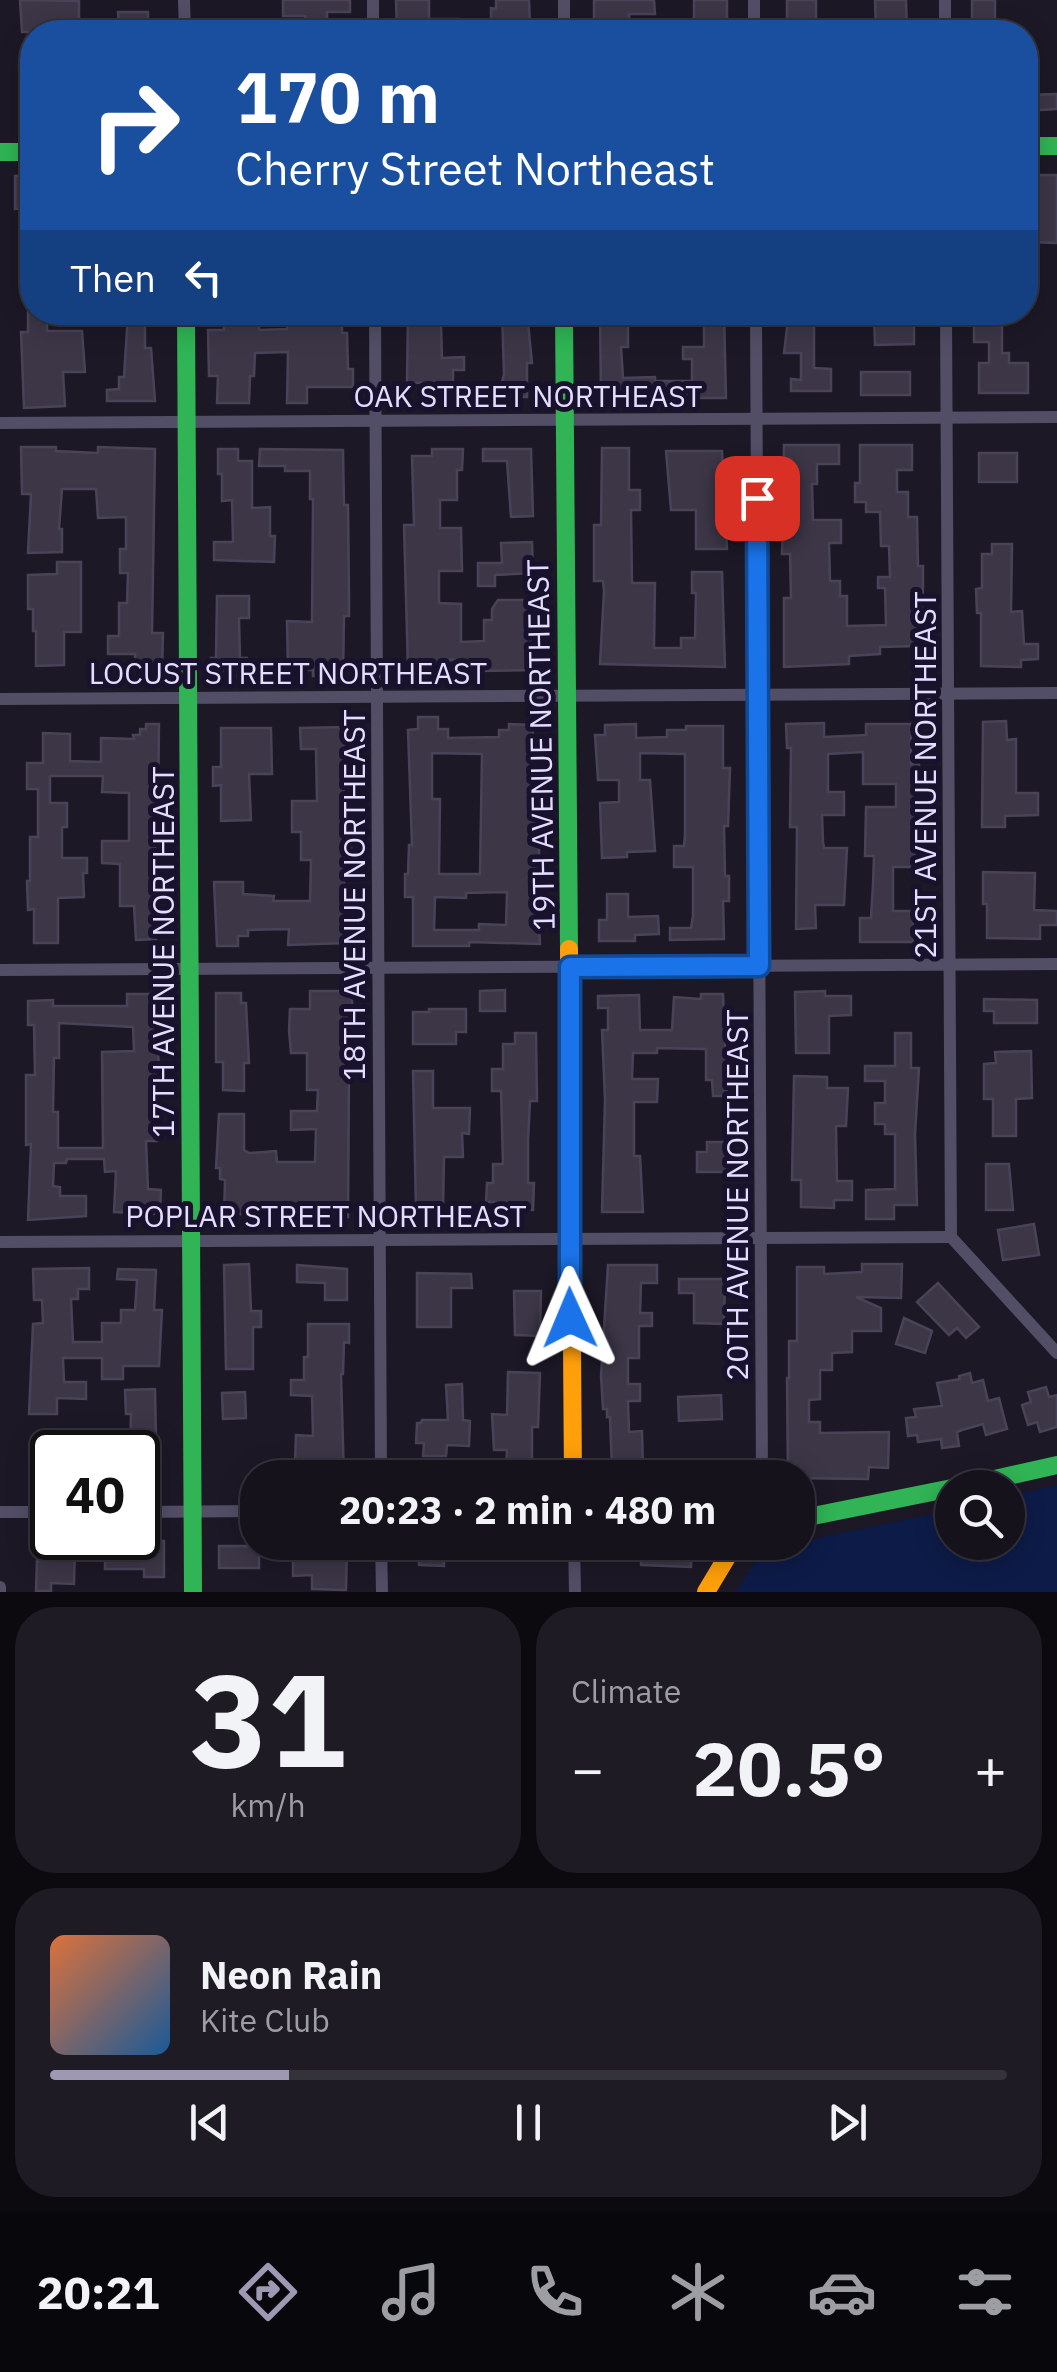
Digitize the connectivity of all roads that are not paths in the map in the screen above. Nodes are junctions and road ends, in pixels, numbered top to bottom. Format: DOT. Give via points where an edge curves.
graph roads {
  1 [pos="186,325"];
  2 [pos="375,325"];
  3 [pos="564,325"];
  4 [pos="756,325"];
  5 [pos="946,325"];
  6 [pos="1057,417"];
  7 [pos="947,418"];
  8 [pos="756,419"];
  9 [pos="563,420"];
  10 [pos="375,421"];
  11 [pos="187,422"];
  12 [pos="0,423"];
  13 [pos="1057,693"];
  14 [pos="758,694"];
  15 [pos="949,694"];
  16 [pos="376,696"];
  17 [pos="568,696"];
  18 [pos="188,698"];
  19 [pos="0,699"];
  20 [pos="1057,964"];
  21 [pos="950,965"];
  22 [pos="759,966"];
  23 [pos="570,967"];
  24 [pos="378,968"];
  25 [pos="190,969"];
  26 [pos="0,970"];
  27 [pos="952,1237"];
  28 [pos="761,1238"];
  29 [pos="569,1239"];
  30 [pos="380,1240"];
  31 [pos="192,1241"];
  32 [pos="0,1242"];
  33 [pos="1057,1353"];
  34 [pos="381,1460"];
  35 [pos="573,1460"];
  36 [pos="762,1460"];
  37 [pos="1057,1465"];
  38 [pos="1025,1472"];
  39 [pos="935,1492"];
  40 [pos="193,1511"];
  41 [pos="240,1511"];
  42 [pos="0,1512"];
  43 [pos="30,1512"];
  44 [pos="160,1512"];
  45 [pos="815,1516"];
  46 [pos="381,1560"];
  47 [pos="574,1560"];
  48 [pos="725,1560"];
  49 [pos="193,1592"];
  50 [pos="382,1592"];
  51 [pos="575,1592"];
  52 [pos="706,1592"];
  1 -- 11 [label="street, 17TH AVENUE NORTHEAST"];
  2 -- 10 [label="street, 18TH AVENUE NORTHEAST"];
  3 -- 9 [label="street, 19TH AVENUE NORTHEAST"];
  4 -- 8 [label="street, 20TH AVENUE NORTHEAST"];
  5 -- 7 [label="street, 21ST AVENUE NORTHEAST"];
  6 -- 7 [label="street, OAK STREET NORTHEAST"];
  7 -- 8 [label="street, OAK STREET NORTHEAST"];
  7 -- 15 [label="street, 21ST AVENUE NORTHEAST"];
  8 -- 9 [label="street, OAK STREET NORTHEAST"];
  8 -- 14 [label="street, 20TH AVENUE NORTHEAST"];
  9 -- 10 [label="street, OAK STREET NORTHEAST"];
  9 -- 17 [label="street, 19TH AVENUE NORTHEAST"];
  10 -- 11 [label="street, OAK STREET NORTHEAST"];
  10 -- 16 [label="street, 18TH AVENUE NORTHEAST"];
  11 -- 12 [label="street, OAK STREET NORTHEAST"];
  11 -- 18 [label="street, 17TH AVENUE NORTHEAST"];
  13 -- 15 [label="street, LOCUST STREET NORTHEAST"];
  14 -- 15 [label="street, LOCUST STREET NORTHEAST"];
  14 -- 17 [label="street, LOCUST STREET NORTHEAST"];
  14 -- 22 [label="street, 20TH AVENUE NORTHEAST"];
  15 -- 21 [label="street, 21ST AVENUE NORTHEAST"];
  16 -- 17 [label="street, LOCUST STREET NORTHEAST"];
  16 -- 18 [label="street, LOCUST STREET NORTHEAST"];
  16 -- 24 [label="street, 18TH AVENUE NORTHEAST"];
  17 -- 23 [label="street, 19TH AVENUE NORTHEAST"];
  18 -- 19 [label="street, LOCUST STREET NORTHEAST"];
  18 -- 25 [label="street, 17TH AVENUE NORTHEAST"];
  20 -- 21 [label="street"];
  21 -- 22 [label="street"];
  21 -- 27 [label="street, 21ST AVENUE NORTHEAST"];
  22 -- 23 [label="street"];
  22 -- 28 [label="street, 20TH AVENUE NORTHEAST"];
  23 -- 24 [label="street"];
  23 -- 29 [label="street, 19TH AVENUE NORTHEAST"];
  24 -- 25 [label="street"];
  24 -- 30 [label="street, 18TH AVENUE NORTHEAST"];
  25 -- 26 [label="street"];
  25 -- 31 [label="street, 17TH AVENUE NORTHEAST"];
  27 -- 28 [label="street, POPLAR STREET NORTHEAST"];
  27 -- 33 [label="street"];
  28 -- 29 [label="street, POPLAR STREET NORTHEAST"];
  28 -- 36 [label="street, 20TH AVENUE NORTHEAST"];
  29 -- 30 [label="street, POPLAR STREET NORTHEAST"];
  29 -- 35 [label="street, 19TH AVENUE NORTHEAST"];
  30 -- 31 [label="street, POPLAR STREET NORTHEAST"];
  30 -- 34 [label="street, 18TH AVENUE NORTHEAST"];
  31 -- 32 [label="street, POPLAR STREET NORTHEAST"];
  31 -- 40 [label="street, 17TH AVENUE NORTHEAST"];
  37 -- 38 [label="street"];
  39 -- 45 [label="street"];
  40 -- 41 [label="street"];
  40 -- 44 [label="street"];
  40 -- 49 [label="street, 17TH AVENUE NORTHEAST"];
  42 -- 43 [label="street"];
  46 -- 50 [label="street"];
  47 -- 51 [label="street"];
  48 -- 52 [label="street"];
}
